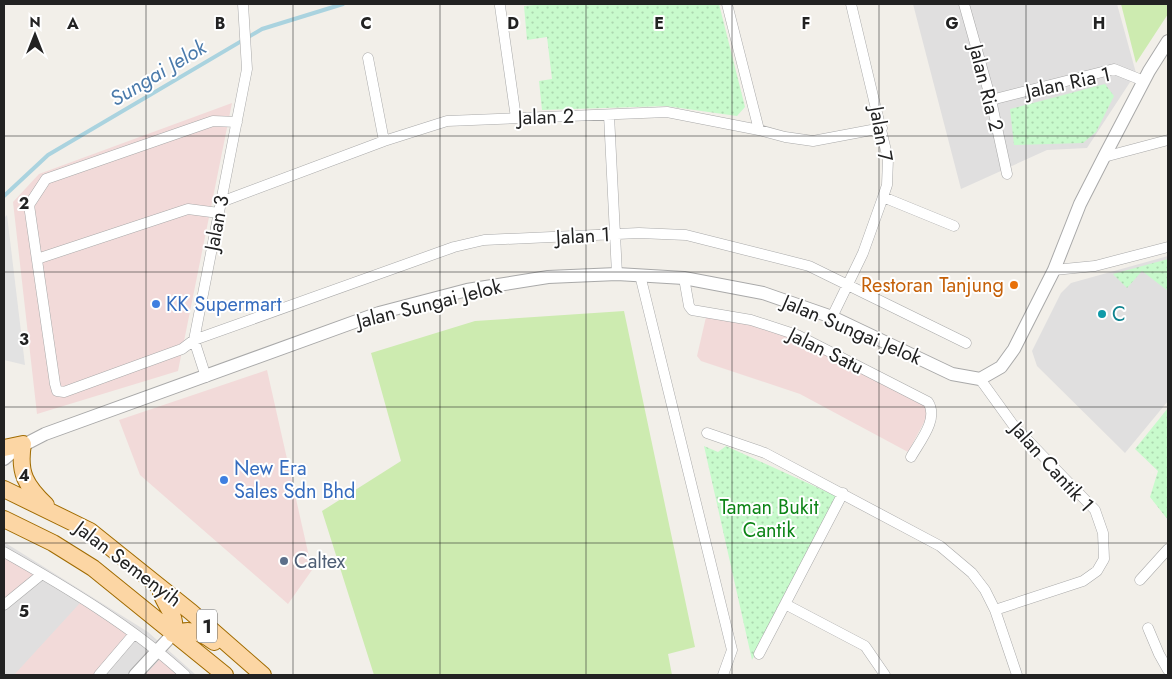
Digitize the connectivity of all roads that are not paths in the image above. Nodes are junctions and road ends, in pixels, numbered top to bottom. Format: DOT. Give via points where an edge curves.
graph roads {
  1 [pos="243,4"];
  2 [pos="727,4"];
  3 [pos="851,4"];
  4 [pos="966,4"];
  5 [pos="500,6"];
  6 [pos="1168,41"];
  7 [pos="368,58"];
  8 [pos="1144,81"];
  9 [pos="992,100"];
  10 [pos="609,115"];
  11 [pos="516,118"];
  12 [pos="237,122"];
  13 [pos="882,128"];
  14 [pos="759,130"];
  15 [pos="1168,140"];
  16 [pos="384,141"];
  17 [pos="1104,157"];
  18 [pos="1006,174"];
  19 [pos="883,198"];
  20 [pos="221,202"];
  21 [pos="219,213"];
  22 [pos="954,226"];
  23 [pos="615,234"];
  24 [pos="1168,247"];
  25 [pos="37,258"];
  26 [pos="1054,270"];
  27 [pos="617,274"];
  28 [pos="640,275"];
  29 [pos="684,278"];
  30 [pos="849,285"];
  31 [pos="832,317"];
  32 [pos="194,340"];
  33 [pos="966,343"];
  34 [pos="206,377"];
  35 [pos="980,379"];
  36 [pos="707,433"];
  37 [pos="23,444"];
  38 [pos="4,448"];
  39 [pos="911,457"];
  40 [pos="4,459"];
  41 [pos="4,489"];
  42 [pos="843,493"];
  43 [pos="4,506"];
  44 [pos="55,513"];
  45 [pos="4,519"];
  46 [pos="53,543"];
  47 [pos="1168,549"];
  48 [pos="4,552"];
  49 [pos="42,574"];
  50 [pos="1140,580"];
  51 [pos="158,587"];
  52 [pos="785,604"];
  53 [pos="4,606"];
  54 [pos="995,610"];
  55 [pos="1148,628"];
  56 [pos="134,634"];
  57 [pos="173,634"];
  58 [pos="158,650"];
  59 [pos="759,654"];
  60 [pos="1168,670"];
  61 [pos="259,671"];
  62 [pos="99,675"];
  63 [pos="135,675"];
  64 [pos="185,675"];
  65 [pos="226,675"];
  66 [pos="722,675"];
  67 [pos="885,675"];
  68 [pos="1017,675"];
  1 -- 12 [label="street, Jalan 3" via="247,69"];
  2 -- 14 [label="street"];
  3 -- 13 [label="street, Jalan 7"];
  4 -- 9 [label="street, Jalan Ria 2"];
  5 -- 11 [label="street"];
  6 -- 8 [label="street"];
  7 -- 16 [label="street"];
  8 -- 9 [label="street, Jalan Ria 1" via="1114,69"];
  8 -- 17 [label="street"];
  9 -- 18 [label="street, Jalan Ria 2"];
  10 -- 11 [label="street, Jalan 2"];
  10 -- 14 [label="street, Jalan 2" via="667,112"];
  10 -- 23 [label="street"];
  11 -- 16 [label="street, Jalan 2" via="446,121"];
  12 -- 20 [label="street, Jalan 3"];
  12 -- 25 [label="street" via="213,121 46,179 29,205"];
  13 -- 14 [label="street, Jalan 2" via="813,140 786,138"];
  13 -- 19 [label="street, Jalan 7" via="888,159"];
  15 -- 17 [label="street"];
  16 -- 20 [label="street, Jalan 2"];
  17 -- 26 [label="street" via="1080,204"];
  19 -- 22 [label="street"];
  19 -- 30 [label="street, Jalan 7"];
  20 -- 21 [label="street, Jalan 3"];
  21 -- 25 [label="street" via="188,209"];
  21 -- 32 [label="street, Jalan 3"];
  23 -- 27 [label="street"];
  23 -- 30 [label="street, Jalan 1" via="686,235 809,266"];
  23 -- 32 [label="street, Jalan 1" via="484,240 454,247"];
  24 -- 26 [label="street" via="1095,266"];
  25 -- 32 [label="street, Jalan 1" via="54,384 58,391 64,392 182,349"];
  26 -- 35 [label="street" via="1014,349 1001,367"];
  27 -- 28 [label="street, Jalan Sungai Jelok"];
  27 -- 34 [label="street, Jalan Sungai Jelok" via="548,277 467,290 379,313"];
  28 -- 29 [label="street, Jalan Sungai Jelok"];
  28 -- 66 [label="street" via="732,650"];
  29 -- 31 [label="street, Jalan Sungai Jelok" via="763,293"];
  29 -- 39 [label="street, Jalan Satu" via="688,306 692,310 751,320 797,335 928,402 933,409 933,417"];
  30 -- 31 [label="street, Jalan 7"];
  30 -- 33 [label="street, Jalan 1"];
  31 -- 35 [label="street, Jalan Sungai Jelok" via="952,374"];
  32 -- 34 [label="street, Jalan 3"];
  34 -- 37 [label="street, Jalan Sungai Jelok"];
  35 -- 54 [label="street, Jalan Cantik 1" via="1014,426 1095,510 1103,533 1104,559 1097,571 1083,581"];
  36 -- 42 [label="street" via="765,453"];
  37 -- 38 [label="main road"];
  37 -- 40 [label="street, Jalan Sungai Jelok"];
  37 -- 44 [label="main road" via="20,460 23,474 32,491"];
  41 -- 44 [label="main road, Jalan Semenyih / 1"];
  42 -- 52 [label="street"];
  42 -- 54 [label="street" via="940,546 972,573"];
  43 -- 46 [label="main road" via="45,530"];
  44 -- 51 [label="main road, Jalan Semenyih / 1" via="90,531"];
  45 -- 46 [label="main road, Jalan Semenyih / 1"];
  46 -- 57 [label="main road, Jalan Semenyih / 1" via="93,568"];
  47 -- 50 [label="street"];
  48 -- 49 [label="street"];
  49 -- 53 [label="street"];
  49 -- 56 [label="street"];
  51 -- 57 [label="main road" via="173,614"];
  51 -- 61 [label="main road, Jalan Semenyih / 1"];
  52 -- 59 [label="street"];
  52 -- 67 [label="street" via="865,646"];
  54 -- 68 [label="street"];
  55 -- 60 [label="street"];
  56 -- 58 [label="street"];
  56 -- 62 [label="street"];
  57 -- 58 [label="street"];
  57 -- 61 [label="main road" via="195,631 245,666"];
  57 -- 65 [label="main road, Jalan Semenyih / 1"];
  58 -- 63 [label="street"];
  58 -- 64 [label="street"];
}
